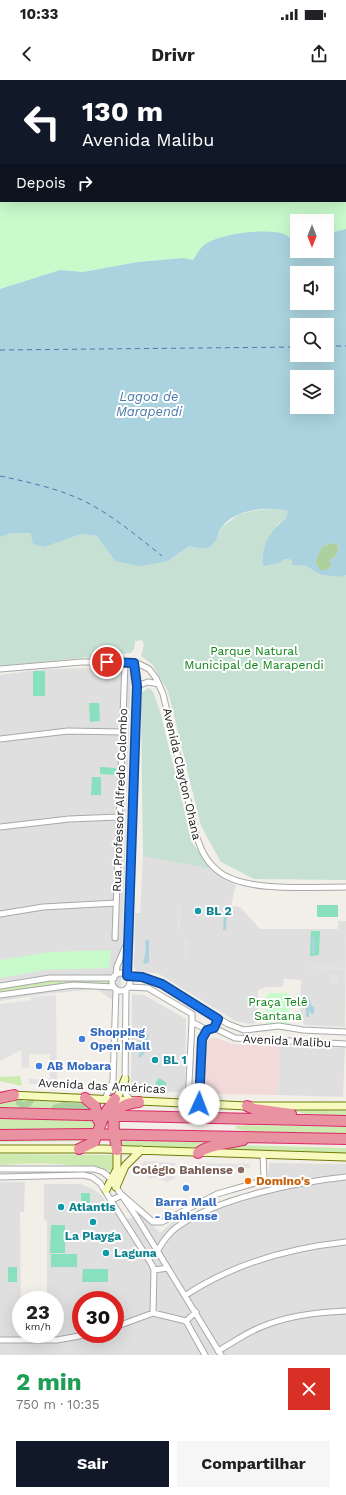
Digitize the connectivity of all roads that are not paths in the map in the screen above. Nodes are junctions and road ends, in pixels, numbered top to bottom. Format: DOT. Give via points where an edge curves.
graph roads {
  1 [pos="124,662"];
  2 [pos="134,663"];
  3 [pos="0,669"];
  4 [pos="159,684"];
  5 [pos="137,686"];
  6 [pos="122,732"];
  7 [pos="0,739"];
  8 [pos="119,818"];
  9 [pos="0,827"];
  10 [pos="346,887"];
  11 [pos="116,903"];
  12 [pos="0,914"];
  13 [pos="130,936"];
  14 [pos="115,938"];
  15 [pos="128,976"];
  16 [pos="115,977"];
  17 [pos="0,986"];
  18 [pos="115,988"];
  19 [pos="127,988"];
  20 [pos="0,995"];
  21 [pos="197,1006"];
  22 [pos="192,1014"];
  23 [pos="218,1019"];
  24 [pos="192,1022"];
  25 [pos="214,1028"];
  26 [pos="207,1030"];
  27 [pos="339,1032"];
  28 [pos="346,1032"];
  29 [pos="336,1044"];
  30 [pos="346,1044"];
  31 [pos="125,1079"];
  32 [pos="14,1095"];
  33 [pos="0,1097"];
  34 [pos="85,1098"];
  35 [pos="110,1099"];
  36 [pos="135,1101"];
  37 [pos="188,1103"];
  38 [pos="199,1104"];
  39 [pos="247,1106"];
  40 [pos="346,1106"];
  41 [pos="0,1113"];
  42 [pos="101,1115"];
  43 [pos="115,1115"];
  44 [pos="318,1120"];
  45 [pos="346,1121"];
  46 [pos="98,1131"];
  47 [pos="0,1135"];
  48 [pos="114,1135"];
  49 [pos="266,1137"];
  50 [pos="346,1139"];
  51 [pos="0,1149"];
  52 [pos="79,1149"];
  53 [pos="118,1150"];
  54 [pos="141,1150"];
  55 [pos="198,1153"];
  56 [pos="263,1154"];
  57 [pos="346,1157"];
  58 [pos="0,1169"];
  59 [pos="0,1177"];
  60 [pos="346,1177"];
  61 [pos="109,1178"];
  62 [pos="116,1187"];
  63 [pos="106,1190"];
  64 [pos="122,1195"];
  65 [pos="112,1200"];
  66 [pos="346,1242"];
  67 [pos="158,1250"];
  68 [pos="168,1268"];
  69 [pos="154,1270"];
  70 [pos="186,1295"];
  71 [pos="346,1311"];
  72 [pos="196,1312"];
  73 [pos="153,1313"];
  74 [pos="186,1321"];
  75 [pos="124,1324"];
  76 [pos="72,1337"];
  77 [pos="0,1340"];
  78 [pos="219,1353"];
  79 [pos="205,1355"];
  1 -- 2 [label="street"];
  1 -- 3 [label="street" via="82,662"];
  1 -- 6 [label="street, Rua Professor Alfredo Colombo"];
  2 -- 4 [label="street, Avenida Clayton Ohana" via="149,669"];
  2 -- 5 [label="street, Rua Professor Alfredo Colombo"];
  4 -- 5 [label="street" via="148,682"];
  4 -- 10 [label="street, Avenida Clayton Ohana" via="196,834 201,849 214,868 233,880 253,885"];
  5 -- 13 [label="street, Rua Professor Alfredo Colombo"];
  6 -- 7 [label="street" via="68,731"];
  6 -- 8 [label="street, Rua Professor Alfredo Colombo"];
  8 -- 9 [label="street" via="69,819"];
  8 -- 11 [label="street, Rua Professor Alfredo Colombo"];
  11 -- 12 [label="street" via="43,907"];
  11 -- 14 [label="street, Rua Professor Alfredo Colombo"];
  13 -- 15 [label="street, Rua Professor Alfredo Colombo"];
  13 -- 16 [label="street, Rua Professor Alfredo Colombo"];
  15 -- 16 [label="street" via="122,973"];
  15 -- 19 [label="street" via="130,983"];
  15 -- 21 [label="street, Avenida Malibu" via="142,977 162,984"];
  16 -- 17 [label="street" via="50,978"];
  16 -- 18 [label="street"];
  18 -- 19 [label="street" via="121,991"];
  18 -- 20 [label="street" via="74,985"];
  18 -- 35 [label="street" via="113,1080"];
  19 -- 22 [label="street" via="148,988"];
  19 -- 31 [label="street"];
  21 -- 22 [label="street"];
  21 -- 23 [label="street, Avenida Malibu"];
  22 -- 24 [label="street"];
  23 -- 25 [label="street"];
  23 -- 27 [label="street, Avenida Malibu" via="244,1030 268,1025"];
  24 -- 26 [label="street"];
  24 -- 37 [label="street"];
  25 -- 26 [label="street"];
  25 -- 29 [label="street, Avenida Malibu" via="235,1038"];
  26 -- 38 [label="street" via="202,1039"];
  27 -- 28 [label="street, Avenida Malibu"];
  27 -- 29 [label="street"];
  29 -- 30 [label="street, Avenida Malibu"];
  31 -- 35 [label="main road" via="120,1094"];
  31 -- 36 [label="street" via="125,1093"];
  32 -- 33 [label="highway"];
  32 -- 34 [label="main road, Avenida das Américas"];
  34 -- 35 [label="main road, Avenida das Américas"];
  34 -- 42 [label="highway"];
  35 -- 36 [label="main road, Avenida das Américas"];
  35 -- 42 [label="highway"];
  36 -- 37 [label="main road, Avenida das Américas"];
  36 -- 43 [label="highway" via="120,1106"];
  37 -- 38 [label="main road, Avenida das Américas"];
  38 -- 39 [label="main road, Avenida das Américas"];
  39 -- 40 [label="main road, Avenida das Américas"];
  39 -- 44 [label="highway"];
  41 -- 42 [label="highway"];
  42 -- 43 [label="highway"];
  42 -- 46 [label="highway"];
  43 -- 44 [label="highway"];
  43 -- 48 [label="highway"];
  44 -- 45 [label="highway"];
  46 -- 47 [label="highway"];
  46 -- 48 [label="highway"];
  46 -- 52 [label="highway" via="93,1144"];
  48 -- 49 [label="highway"];
  48 -- 53 [label="highway"];
  49 -- 50 [label="highway"];
  49 -- 55 [label="highway" via="208,1147"];
  51 -- 52 [label="main road"];
  52 -- 53 [label="main road"];
  53 -- 54 [label="main road"];
  53 -- 61 [label="main road" via="118,1163"];
  54 -- 55 [label="main road"];
  54 -- 62 [label="main road" via="126,1166"];
  55 -- 56 [label="main road"];
  56 -- 57 [label="main road"];
  56 -- 64 [label="street" via="262,1181 218,1194 164,1221 153,1222"];
  58 -- 61 [label="street" via="94,1169"];
  59 -- 63 [label="street" via="83,1175 92,1177"];
  60 -- 67 [label="street" via="255,1195 215,1208 177,1227"];
  61 -- 62 [label="street"];
  61 -- 63 [label="main road"];
  62 -- 64 [label="street"];
  63 -- 65 [label="street"];
  64 -- 65 [label="street"];
  64 -- 67 [label="street"];
  65 -- 69 [label="street"];
  66 -- 70 [label="street" via="312,1247 254,1262 209,1281"];
  67 -- 68 [label="street"];
  68 -- 69 [label="street"];
  68 -- 70 [label="street"];
  69 -- 73 [label="street"];
  70 -- 72 [label="street"];
  71 -- 78 [label="street" via="274,1322 261,1327"];
  72 -- 74 [label="street"];
  72 -- 78 [label="street"];
  73 -- 74 [label="street"];
  73 -- 75 [label="street"];
  74 -- 79 [label="street"];
  76 -- 77 [label="street" via="57,1340"];
}
